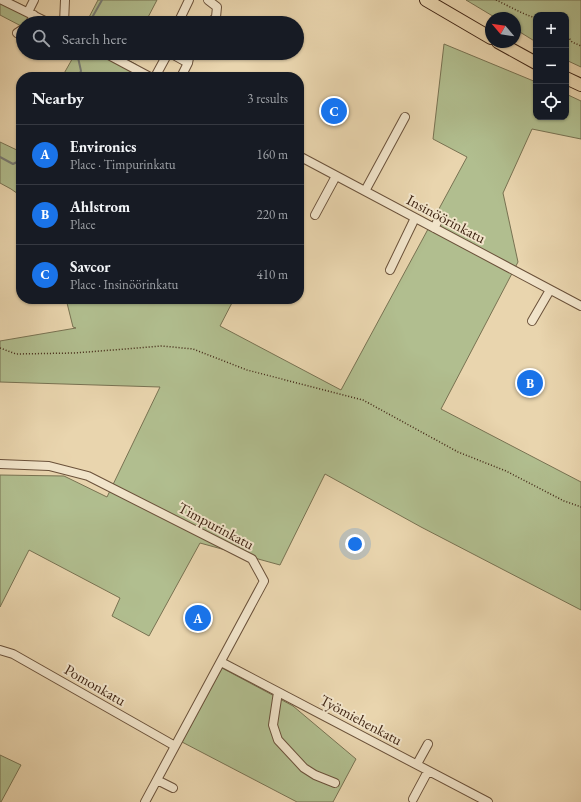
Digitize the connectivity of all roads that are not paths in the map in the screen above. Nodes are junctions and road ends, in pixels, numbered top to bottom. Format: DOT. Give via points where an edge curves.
graph roads {
  1 [pos="2,0"];
  2 [pos="65,0"];
  3 [pos="189,0"];
  4 [pos="208,0"];
  5 [pos="426,0"];
  6 [pos="32,6"];
  7 [pos="31,16"];
  8 [pos="42,16"];
  9 [pos="64,16"];
  10 [pos="181,16"];
  11 [pos="216,16"];
  12 [pos="485,34"];
  13 [pos="509,48"];
  14 [pos="118,60"];
  15 [pos="165,60"];
  16 [pos="184,60"];
  17 [pos="533,61"];
  18 [pos="188,62"];
  19 [pos="141,72"];
  20 [pos="158,72"];
  21 [pos="183,72"];
  22 [pos="569,79"];
  23 [pos="581,85"];
  24 [pos="405,117"];
  25 [pos="304,159"];
  26 [pos="336,176"];
  27 [pos="365,191"];
  28 [pos="315,215"];
  29 [pos="415,218"];
  30 [pos="439,219"];
  31 [pos="434,228"];
  32 [pos="390,270"];
  33 [pos="550,290"];
  34 [pos="581,306"];
  35 [pos="532,321"];
  36 [pos="0,464"];
  37 [pos="0,650"];
  38 [pos="220,662"];
  39 [pos="278,692"];
  40 [pos="428,744"];
  41 [pos="175,746"];
  42 [pos="417,764"];
  43 [pos="428,771"];
  44 [pos="157,780"];
  45 [pos="334,783"];
  46 [pos="172,788"];
  47 [pos="413,799"];
  48 [pos="146,802"];
  49 [pos="488,802"];
  1 -- 6 [label="street"];
  2 -- 9 [label="street"];
  3 -- 10 [label="street"];
  4 -- 11 [label="street" via="217,7"];
  5 -- 12 [label="highway"];
  6 -- 7 [label="street"];
  6 -- 8 [label="street"];
  13 -- 17 [label="highway"];
  14 -- 19 [label="street"];
  15 -- 20 [label="street"];
  16 -- 18 [label="street"];
  18 -- 21 [label="street"];
  22 -- 23 [label="highway"];
  24 -- 27 [label="street"];
  25 -- 26 [label="street, Insinöörinkatu"];
  26 -- 27 [label="street, Insinöörinkatu"];
  26 -- 28 [label="street"];
  27 -- 29 [label="street, Insinöörinkatu"];
  29 -- 31 [label="street, Insinöörinkatu"];
  29 -- 32 [label="street"];
  30 -- 31 [label="street"];
  31 -- 33 [label="street, Insinöörinkatu"];
  33 -- 34 [label="street, Insinöörinkatu"];
  33 -- 35 [label="street"];
  36 -- 38 [label="street, Timpurinkatu" via="49,466 88,476 252,559 264,581"];
  37 -- 41 [label="street, Pomonkatu" via="13,654"];
  38 -- 39 [label="street, Työmiehenkatu"];
  38 -- 41 [label="street, Timpurinkatu"];
  39 -- 42 [label="street, Työmiehenkatu"];
  39 -- 45 [label="street" via="273,725 278,740 304,768"];
  40 -- 42 [label="street"];
  41 -- 44 [label="street, Timpurinkatu"];
  42 -- 43 [label="street, Työmiehenkatu"];
  43 -- 47 [label="street"];
  43 -- 49 [label="street, Työmiehenkatu"];
  44 -- 46 [label="street"];
  44 -- 48 [label="street, Timpurinkatu"];
}
